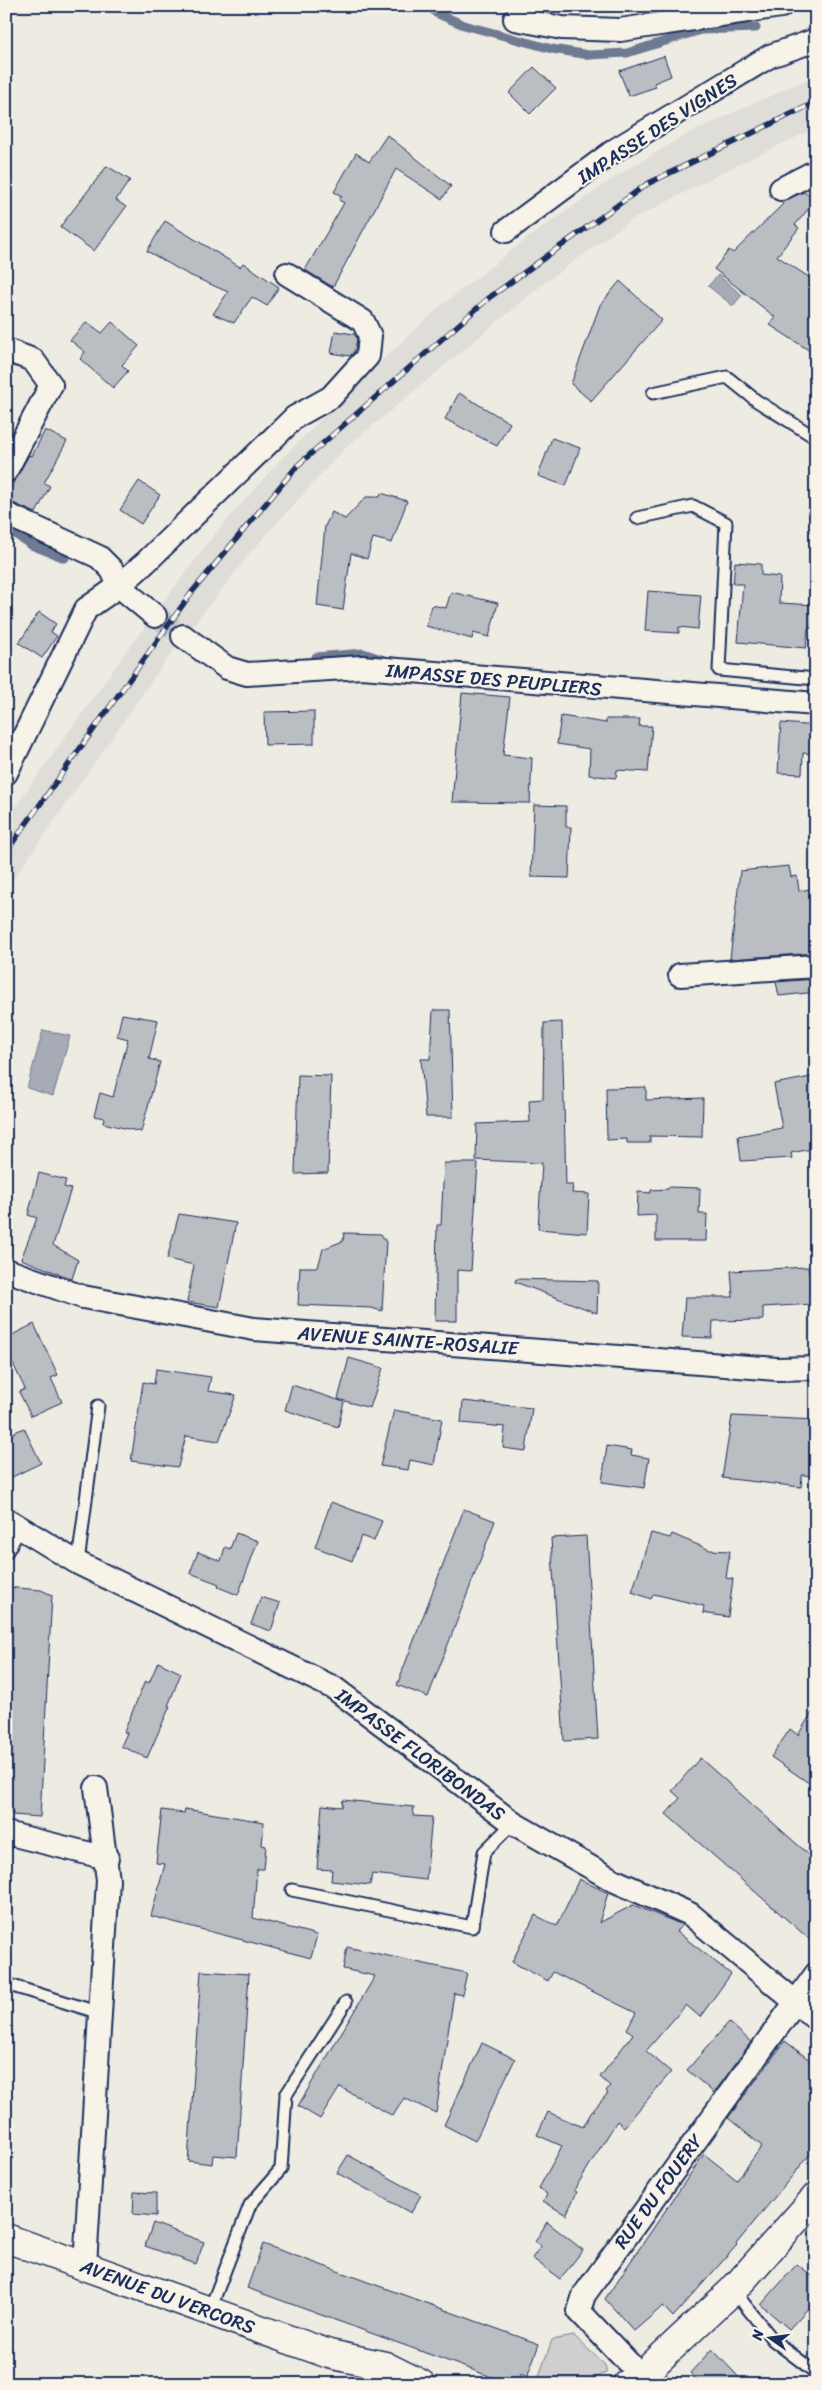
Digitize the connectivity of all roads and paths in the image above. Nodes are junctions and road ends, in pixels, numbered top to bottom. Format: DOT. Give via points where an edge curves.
graph roads {
  1 [pos="781,6"];
  2 [pos="515,19"];
  3 [pos="816,40"];
  4 [pos="816,171"];
  5 [pos="781,188"];
  6 [pos="506,231"];
  7 [pos="287,274"];
  8 [pos="6,350"];
  9 [pos="653,393"];
  10 [pos="816,438"];
  11 [pos="6,471"];
  12 [pos="6,514"];
  13 [pos="637,518"];
  14 [pos="119,586"];
  15 [pos="156,616"];
  16 [pos="183,636"];
  17 [pos="816,680"];
  18 [pos="816,704"];
  19 [pos="6,773"];
  20 [pos="816,966"];
  21 [pos="680,975"];
  22 [pos="6,1270"];
  23 [pos="816,1368"];
  24 [pos="98,1406"];
  25 [pos="14,1523"];
  26 [pos="6,1553"];
  27 [pos="78,1562"];
  28 [pos="96,1788"];
  29 [pos="513,1823"];
  30 [pos="6,1833"];
  31 [pos="107,1858"];
  32 [pos="292,1890"];
  33 [pos="816,1974"];
  34 [pos="6,1984"];
  35 [pos="796,2001"];
  36 [pos="346,2002"];
  37 [pos="100,2013"];
  38 [pos="816,2019"];
  39 [pos="816,2197"];
  40 [pos="6,2238"];
  41 [pos="85,2266"];
  42 [pos="733,2290"];
  43 [pos="209,2312"];
  44 [pos="330,2354"];
  45 [pos="811,2369"];
  46 [pos="634,2381"];
  47 [pos="373,2384"];
  48 [pos="421,2384"];
  1 -- 2 [label="street" via="620,30 562,28"];
  3 -- 6 [label="street, IMPASSE DES VIGNES" via="770,56 615,150"];
  4 -- 5 [label="street"];
  7 -- 14 [label="street" via="363,321 370,336 368,356 331,397 295,417"];
  8 -- 11 [label="street" via="33,360 51,385"];
  9 -- 10 [label="lane" via="727,377"];
  12 -- 14 [label="street" via="99,557 112,570"];
  13 -- 17 [label="lane" via="693,506 726,523 719,670"];
  14 -- 15 [label="street"];
  14 -- 19 [label="street" via="86,609"];
  16 -- 18 [label="street, IMPASSE DES PEUPLIERS" via="227,668 247,674 362,667"];
  20 -- 21 [label="street"];
  22 -- 23 [label="street, AVENUE SAINTE-ROSALIE" via="83,1297 254,1329 777,1368"];
  24 -- 27 [label="lane"];
  25 -- 26 [label="lane"];
  25 -- 27 [label="street, IMPASSE FLORIBONDAS"];
  27 -- 29 [label="street, IMPASSE FLORIBONDAS" via="334,1688"];
  28 -- 31 [label="street"];
  29 -- 32 [label="lane" via="484,1852 472,1927"];
  29 -- 35 [label="street, IMPASSE FLORIBONDAS" via="613,1880 690,1914"];
  30 -- 31 [label="street"];
  31 -- 37 [label="street"];
  33 -- 35 [label="street"];
  34 -- 37 [label="lane"];
  35 -- 38 [label="street, IMPASSE FLORIBONDAS"];
  35 -- 46 [label="street, RUE DU FOUERY" via="584,2295 579,2311"];
  36 -- 43 [label="lane" via="286,2095 281,2169 250,2205"];
  37 -- 41 [label="street"];
  39 -- 42 [label="street"];
  40 -- 41 [label="street, AVENUE DU VERCORS"];
  41 -- 43 [label="street, AVENUE DU VERCORS"];
  42 -- 45 [label="lane" via="773,2340"];
  42 -- 46 [label="street"];
  43 -- 44 [label="street, AVENUE DU VERCORS"];
  44 -- 47 [label="street, AVENUE DU VERCORS"];
  44 -- 48 [label="street, AVENUE DU VERCORS" via="385,2366"];
}
